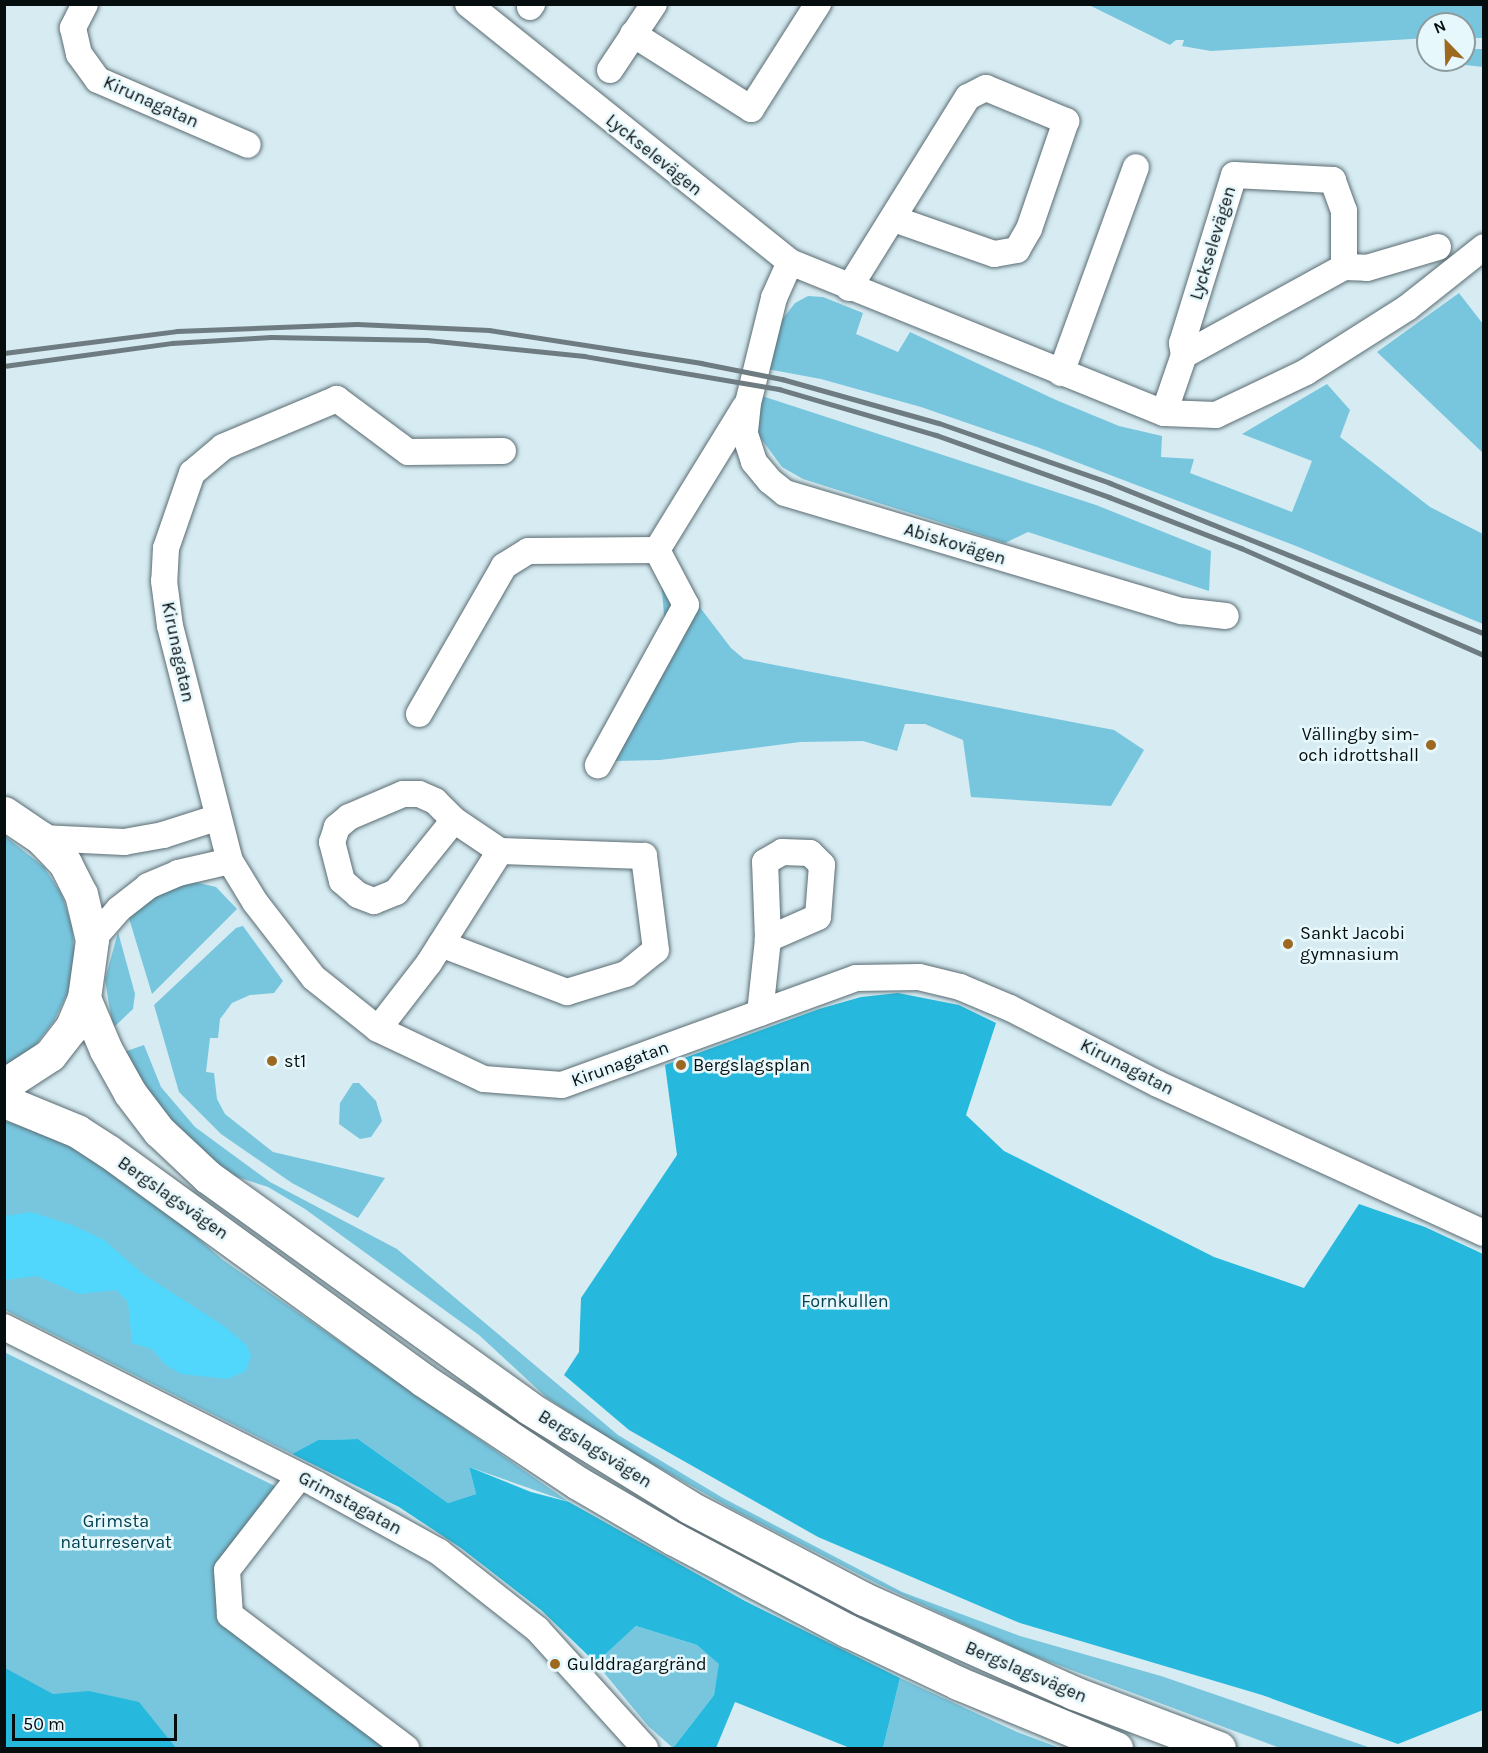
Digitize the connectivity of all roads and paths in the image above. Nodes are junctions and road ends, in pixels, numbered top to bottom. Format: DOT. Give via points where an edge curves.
graph roads {
  1 [pos="85,4"];
  2 [pos="468,4"];
  3 [pos="654,4"];
  4 [pos="818,4"];
  5 [pos="633,34"];
  6 [pos="610,69"];
  7 [pos="248,145"];
  8 [pos="1136,166"];
  9 [pos="894,219"];
  10 [pos="1438,247"];
  11 [pos="1484,247"];
  12 [pos="790,262"];
  13 [pos="1344,267"];
  14 [pos="849,288"];
  15 [pos="1184,355"];
  16 [pos="1061,373"];
  17 [pos="748,403"];
  18 [pos="1164,413"];
  19 [pos="503,451"];
  20 [pos="657,550"];
  21 [pos="1226,616"];
  22 [pos="419,714"];
  23 [pos="598,765"];
  24 [pos="5,813"];
  25 [pos="216,818"];
  26 [pos="454,820"];
  27 [pos="41,838"];
  28 [pos="500,851"];
  29 [pos="230,861"];
  30 [pos="768,939"];
  31 [pos="92,940"];
  32 [pos="441,944"];
  33 [pos="84,998"];
  34 [pos="760,1013"];
  35 [pos="378,1029"];
  36 [pos="4,1085"];
  37 [pos="4,1101"];
  38 [pos="1484,1233"];
  39 [pos="4,1327"];
  40 [pos="300,1476"];
  41 [pos="406,1749"];
  42 [pos="645,1749"];
  43 [pos="1116,1749"];
  44 [pos="1219,1749"];
  1 -- 7 [label="street, Kirunagatan" via="73,28 79,54 98,80"];
  2 -- 12 [label="street, Lyckselevägen"];
  3 -- 5 [label="street"];
  4 -- 5 [label="street" via="751,109"];
  5 -- 6 [label="street"];
  8 -- 16 [label="street"];
  9 -- 9 [label="street" via="968,96 986,88 1066,122 1029,230 1017,250 994,254"];
  9 -- 14 [label="street"];
  10 -- 13 [label="street" via="1366,268"];
  11 -- 18 [label="street, Lyckselevägen" via="1416,302 1306,372 1216,415"];
  12 -- 14 [label="street, Lyckselevägen"];
  12 -- 17 [label="street, Abiskovägen" via="774,298"];
  13 -- 15 [label="street"];
  13 -- 15 [label="street, Lyckselevägen" via="1344,211 1333,180 1234,175 1182,344"];
  14 -- 16 [label="street, Lyckselevägen"];
  15 -- 18 [label="street, Lyckselevägen"];
  16 -- 18 [label="street, Lyckselevägen"];
  17 -- 20 [label="street, Abiskovägen"];
  17 -- 21 [label="street, Abiskovägen" via="745,434 754,462 785,493 1182,611"];
  19 -- 25 [label="street, Kirunagatan" via="408,452 337,399 223,447 192,473 166,548 164,581 170,626"];
  20 -- 22 [label="street" via="528,551 504,566"];
  20 -- 23 [label="street" via="686,605"];
  24 -- 27 [label="main road"];
  25 -- 27 [label="street" via="163,835 124,842"];
  25 -- 29 [label="street, Kirunagatan"];
  26 -- 26 [label="street" via="435,801 419,794 403,795 350,817 337,827 332,842 342,881 358,895 374,901 396,892"];
  26 -- 28 [label="street"];
  27 -- 31 [label="main road" via="65,862 81,894"];
  28 -- 32 [label="street"];
  28 -- 32 [label="street" via="644,856 656,950 626,974 567,992"];
  29 -- 31 [label="street" via="178,873 148,886 119,909"];
  29 -- 35 [label="street, Kirunagatan" via="255,903 314,978"];
  30 -- 34 [label="street"];
  31 -- 33 [label="main road"];
  32 -- 35 [label="street"];
  33 -- 36 [label="main road" via="71,1028 50,1055"];
  33 -- 44 [label="main road, Bergslagsvägen" via="130,1094 159,1131 208,1177 529,1408 689,1507 864,1599 1074,1693"];
  34 -- 35 [label="street, Kirunagatan" via="562,1085 484,1079"];
  34 -- 38 [label="street, Kirunagatan" via="856,978 919,977 960,987 1041,1022 1158,1084"];
  37 -- 43 [label="main road, Bergslagsvägen" via="77,1131 108,1151 423,1380 569,1477 665,1534 958,1683"];
  39 -- 40 [label="street, Grimstagatan"];
  40 -- 41 [label="street" via="227,1570 230,1615"];
  40 -- 42 [label="street, Grimstagatan" via="439,1552 528,1622"];
}
